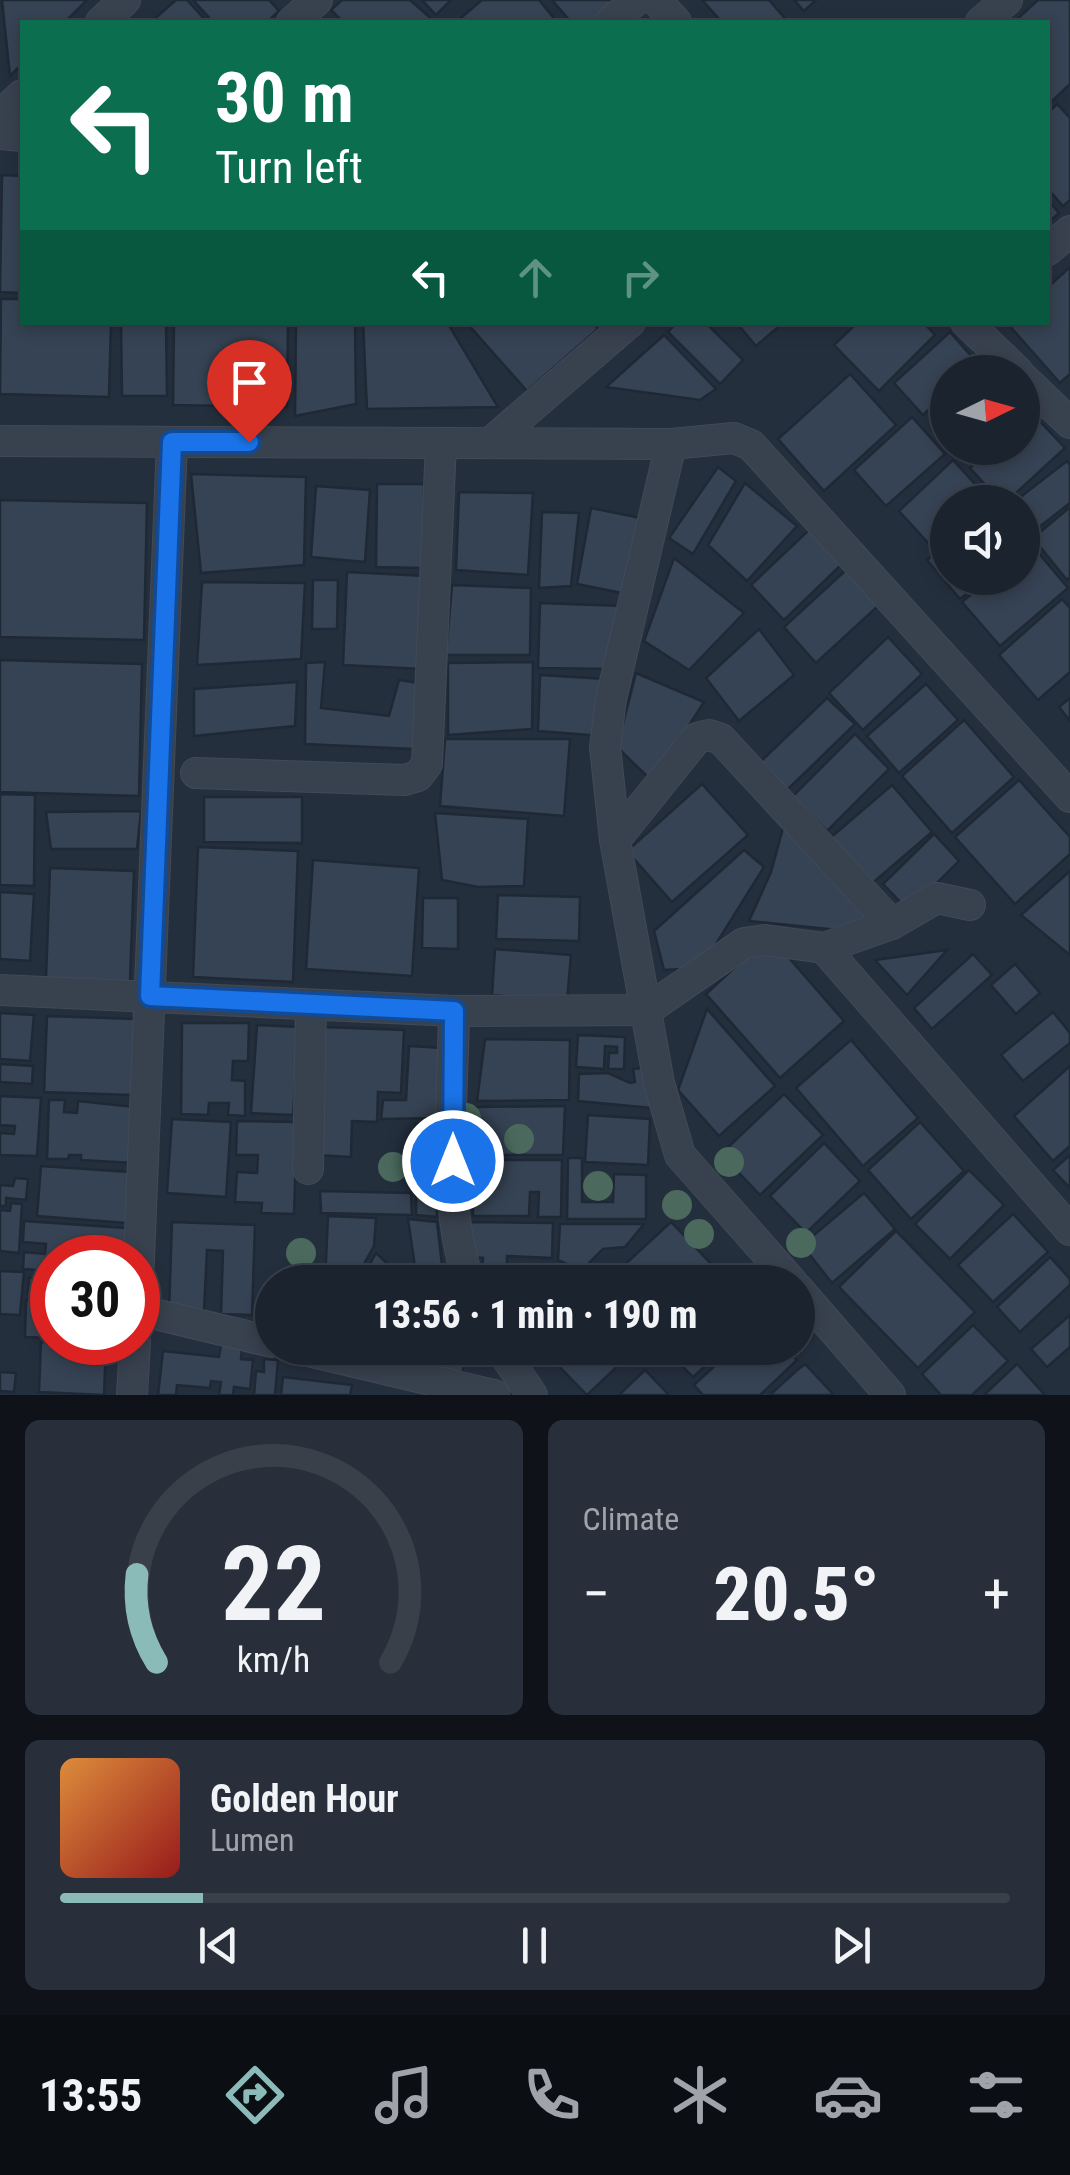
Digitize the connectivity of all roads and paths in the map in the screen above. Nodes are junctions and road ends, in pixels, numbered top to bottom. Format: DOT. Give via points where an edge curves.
graph roads {
  1 [pos="125,0"];
  2 [pos="317,0"];
  3 [pos="636,0"];
  4 [pos="656,0"];
  5 [pos="1007,0"];
  6 [pos="102,20"];
  7 [pos="294,20"];
  8 [pos="614,20"];
  9 [pos="674,20"];
  10 [pos="982,20"];
  11 [pos="20,96"];
  12 [pos="0,115"];
  13 [pos="1070,231"];
  14 [pos="1050,248"];
  15 [pos="627,325"];
  16 [pos="969,325"];
  17 [pos="1000,355"];
  18 [pos="1040,394"];
  19 [pos="1070,423"];
  20 [pos="0,441"];
  21 [pos="172,442"];
  22 [pos="442,443"];
  23 [pos="490,443"];
  24 [pos="671,444"];
  25 [pos="196,773"];
  26 [pos="1070,797"];
  27 [pos="615,840"];
  28 [pos="970,905"];
  29 [pos="892,924"];
  30 [pos="824,948"];
  31 [pos="0,990"];
  32 [pos="150,996"];
  33 [pos="311,1006"];
  34 [pos="647,1010"];
  35 [pos="454,1011"];
  36 [pos="308,1169"];
  37 [pos="1070,1230"];
  38 [pos="140,1235"];
  39 [pos="463,1265"];
  40 [pos="777,1265"];
  41 [pos="815,1309"];
  42 [pos="160,1315"];
  43 [pos="255,1338"];
  44 [pos="134,1365"];
  45 [pos="367,1365"];
  46 [pos="512,1365"];
  47 [pos="132,1395"];
  48 [pos="494,1395"];
  49 [pos="532,1395"];
  50 [pos="890,1395"];
  1 -- 6 [label="street"];
  2 -- 7 [label="street"];
  3 -- 8 [label="street"];
  4 -- 9 [label="street"];
  5 -- 10 [label="street"];
  11 -- 12 [label="street"];
  13 -- 14 [label="street"];
  15 -- 23 [label="street"];
  16 -- 17 [label="street"];
  18 -- 19 [label="street"];
  20 -- 21 [label="street"];
  21 -- 22 [label="street"];
  21 -- 32 [label="street"];
  22 -- 23 [label="street"];
  22 -- 25 [label="street" via="427,764 404,780"];
  23 -- 24 [label="street"];
  24 -- 26 [label="street" via="734,438 751,445"];
  24 -- 27 [label="street" via="611,699 605,748"];
  27 -- 29 [label="street" via="696,738 709,735 721,739"];
  27 -- 34 [label="street"];
  28 -- 29 [label="street" via="937,898"];
  29 -- 30 [label="street"];
  30 -- 34 [label="street" via="744,943"];
  30 -- 37 [label="street"];
  31 -- 32 [label="street"];
  32 -- 33 [label="street"];
  32 -- 38 [label="street"];
  33 -- 35 [label="street"];
  33 -- 36 [label="street"];
  34 -- 35 [label="street"];
  34 -- 40 [label="street" via="680,1155"];
  35 -- 39 [label="street" via="453,1198"];
  41 -- 50 [label="street"];
  42 -- 43 [label="street"];
  44 -- 47 [label="street"];
  45 -- 48 [label="street"];
  46 -- 49 [label="street"];
}
